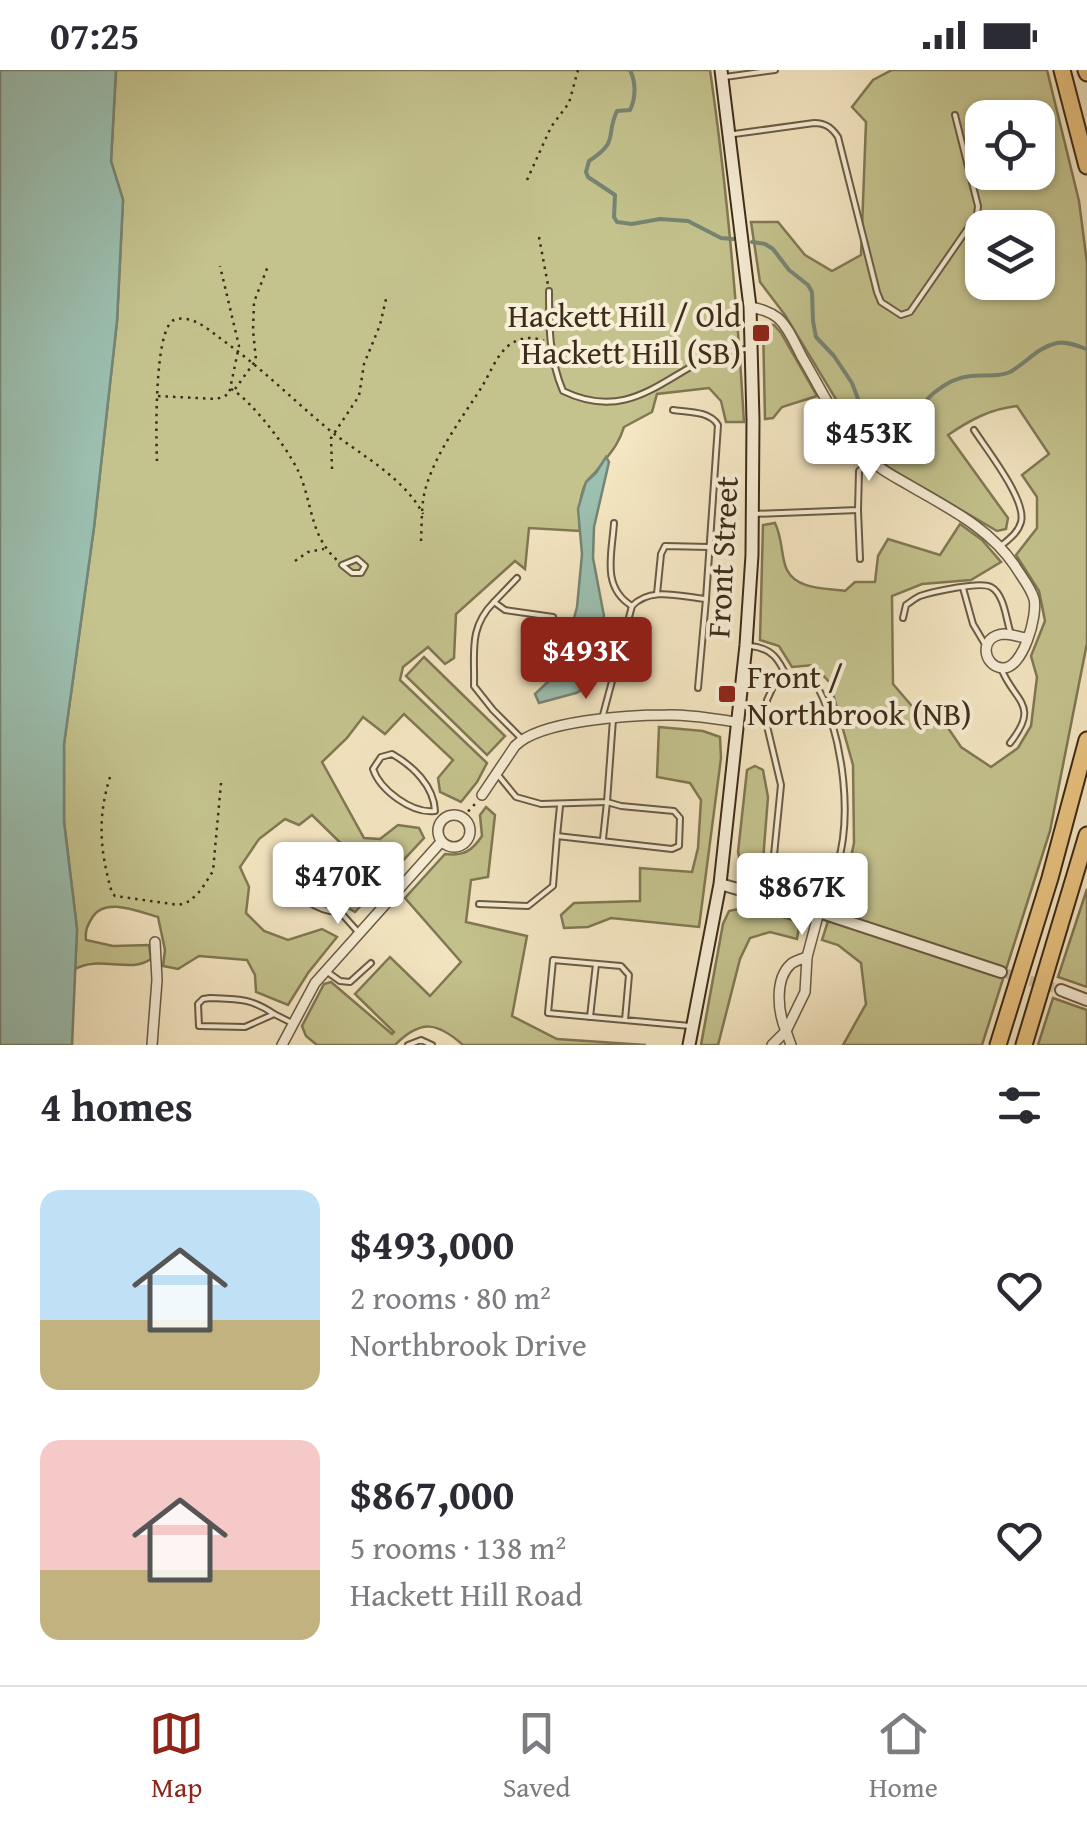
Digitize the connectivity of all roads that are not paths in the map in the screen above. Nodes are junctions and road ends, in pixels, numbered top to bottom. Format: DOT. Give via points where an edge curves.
graph roads {
  1 [pos="775,70"];
  2 [pos="1062,70"];
  3 [pos="721,74"];
  4 [pos="955,115"];
  5 [pos="729,134"];
  6 [pos="1087,166"];
  7 [pos="548,291"];
  8 [pos="750,307"];
  9 [pos="751,349"];
  10 [pos="674,410"];
  11 [pos="974,430"];
  12 [pos="870,460"];
  13 [pos="858,510"];
  14 [pos="753,514"];
  15 [pos="614,523"];
  16 [pos="1001,546"];
  17 [pos="709,547"];
  18 [pos="860,559"];
  19 [pos="517,578"];
  20 [pos="963,588"];
  21 [pos="657,594"];
  22 [pos="706,600"];
  23 [pos="494,602"];
  24 [pos="632,606"];
  25 [pos="553,617"];
  26 [pos="903,618"];
  27 [pos="1011,635"];
  28 [pos="1026,638"];
  29 [pos="746,646"];
  30 [pos="986,646"];
  31 [pos="1001,668"];
  32 [pos="788,679"];
  33 [pos="698,688"];
  34 [pos="607,719"];
  35 [pos="737,722"];
  36 [pos="522,738"];
  37 [pos="1087,740"];
  38 [pos="1010,743"];
  39 [pos="498,775"];
  40 [pos="482,795"];
  41 [pos="606,802"];
  42 [pos="560,803"];
  43 [pos="439,815"];
  44 [pos="1087,835"];
  45 [pos="556,836"];
  46 [pos="603,840"];
  47 [pos="442,842"];
  48 [pos="720,884"];
  49 [pos="828,884"];
  50 [pos="479,904"];
  51 [pos="341,912"];
  52 [pos="819,912"];
  53 [pos="359,933"];
  54 [pos="155,942"];
  55 [pos="807,956"];
  56 [pos="371,964"];
  57 [pos="596,964"];
  58 [pos="325,970"];
  59 [pos="1001,972"];
  60 [pos="1061,990"];
  61 [pos="1087,1000"];
  62 [pos="274,1014"];
  63 [pos="590,1018"];
  64 [pos="625,1020"];
  65 [pos="292,1023"];
  66 [pos="694,1027"];
  67 [pos="786,1031"];
  68 [pos="284,1041"];
  69 [pos="152,1045"];
  70 [pos="294,1045"];
  71 [pos="408,1045"];
  72 [pos="432,1045"];
  73 [pos="689,1045"];
  74 [pos="772,1045"];
  75 [pos="791,1045"];
  76 [pos="998,1045"];
  77 [pos="1024,1045"];
  1 -- 3 [label="lane"];
  2 -- 6 [label="highway"];
  3 -- 5 [label="main road, Front Street"];
  4 -- 5 [label="lane" via="977,215 910,312 901,315 876,292 833,130 814,123"];
  5 -- 8 [label="main road, Front Street"];
  7 -- 9 [label="lane" via="556,375 563,391 578,398 626,400 714,354"];
  8 -- 9 [label="main road, Front Street"];
  8 -- 12 [label="street" via="765,310 787,330"];
  9 -- 14 [label="main road, Front Street"];
  10 -- 17 [label="lane" via="718,424"];
  11 -- 16 [label="lane" via="1023,517 1018,532"];
  12 -- 13 [label="lane" via="859,471"];
  12 -- 16 [label="street"];
  13 -- 14 [label="lane"];
  13 -- 18 [label="lane"];
  14 -- 29 [label="main road, Front Street"];
  15 -- 24 [label="lane" via="611,581"];
  16 -- 28 [label="street" via="1034,600 1034,626"];
  17 -- 21 [label="lane" via="665,546"];
  17 -- 22 [label="lane"];
  19 -- 23 [label="lane"];
  20 -- 26 [label="lane" via="920,596 906,604"];
  20 -- 27 [label="lane" via="993,588"];
  20 -- 30 [label="lane"];
  21 -- 22 [label="lane"];
  21 -- 24 [label="lane"];
  22 -- 33 [label="lane"];
  23 -- 25 [label="lane" via="505,610"];
  23 -- 36 [label="lane" via="475,631 474,686"];
  24 -- 34 [label="lane"];
  27 -- 28 [label="street"];
  27 -- 30 [label="street" via="991,638"];
  28 -- 31 [label="street" via="1020,658"];
  29 -- 32 [label="lane" via="770,650"];
  29 -- 35 [label="main road, Front Street"];
  30 -- 31 [label="street"];
  31 -- 38 [label="lane" via="1025,709"];
  32 -- 49 [label="lane" via="800,674 815,682 844,780 842,846"];
  32 -- 49 [label="lane" via="767,700 781,785 774,855 784,869"];
  34 -- 35 [label="street" via="670,714"];
  34 -- 36 [label="street"];
  34 -- 41 [label="lane"];
  35 -- 48 [label="main road, Front Street"];
  36 -- 39 [label="street"];
  37 -- 76 [label="highway"];
  39 -- 40 [label="street"];
  39 -- 42 [label="lane" via="516,797"];
  41 -- 42 [label="lane"];
  41 -- 46 [label="lane"];
  41 -- 46 [label="lane" via="674,811 680,818 678,846"];
  42 -- 45 [label="lane"];
  43 -- 43 [label="lane" via="420,777 392,754 381,756 373,769 376,780 416,809"];
  43 -- 47 [label="street"];
  43 -- 47 [label="street" via="463,817 469,827 466,842"];
  44 -- 77 [label="highway"];
  45 -- 46 [label="lane"];
  45 -- 50 [label="lane" via="552,886 528,906"];
  47 -- 53 [label="street"];
  48 -- 52 [label="street"];
  48 -- 66 [label="main road, Front Street"];
  49 -- 52 [label="lane"];
  51 -- 51 [label="lane" via="322,876 303,860 290,860 283,872 287,884 316,906"];
  51 -- 53 [label="lane"];
  52 -- 55 [label="street"];
  52 -- 59 [label="street"];
  53 -- 58 [label="street"];
  54 -- 69 [label="street"];
  55 -- 67 [label="street" via="805,992"];
  55 -- 67 [label="street" via="783,975"];
  56 -- 58 [label="lane" via="350,982"];
  57 -- 63 [label="lane"];
  57 -- 63 [label="lane" via="554,960 548,1013"];
  57 -- 64 [label="lane" via="621,966 628,974"];
  58 -- 65 [label="street"];
  60 -- 61 [label="street"];
  62 -- 62 [label="lane" via="247,999 198,1004 199,1026 245,1027"];
  62 -- 65 [label="lane"];
  63 -- 64 [label="lane"];
  64 -- 66 [label="lane"];
  65 -- 68 [label="street"];
  66 -- 73 [label="main road, Front Street"];
  67 -- 74 [label="street"];
  67 -- 75 [label="street"];
  68 -- 70 [label="street"];
  71 -- 72 [label="lane"];
}
